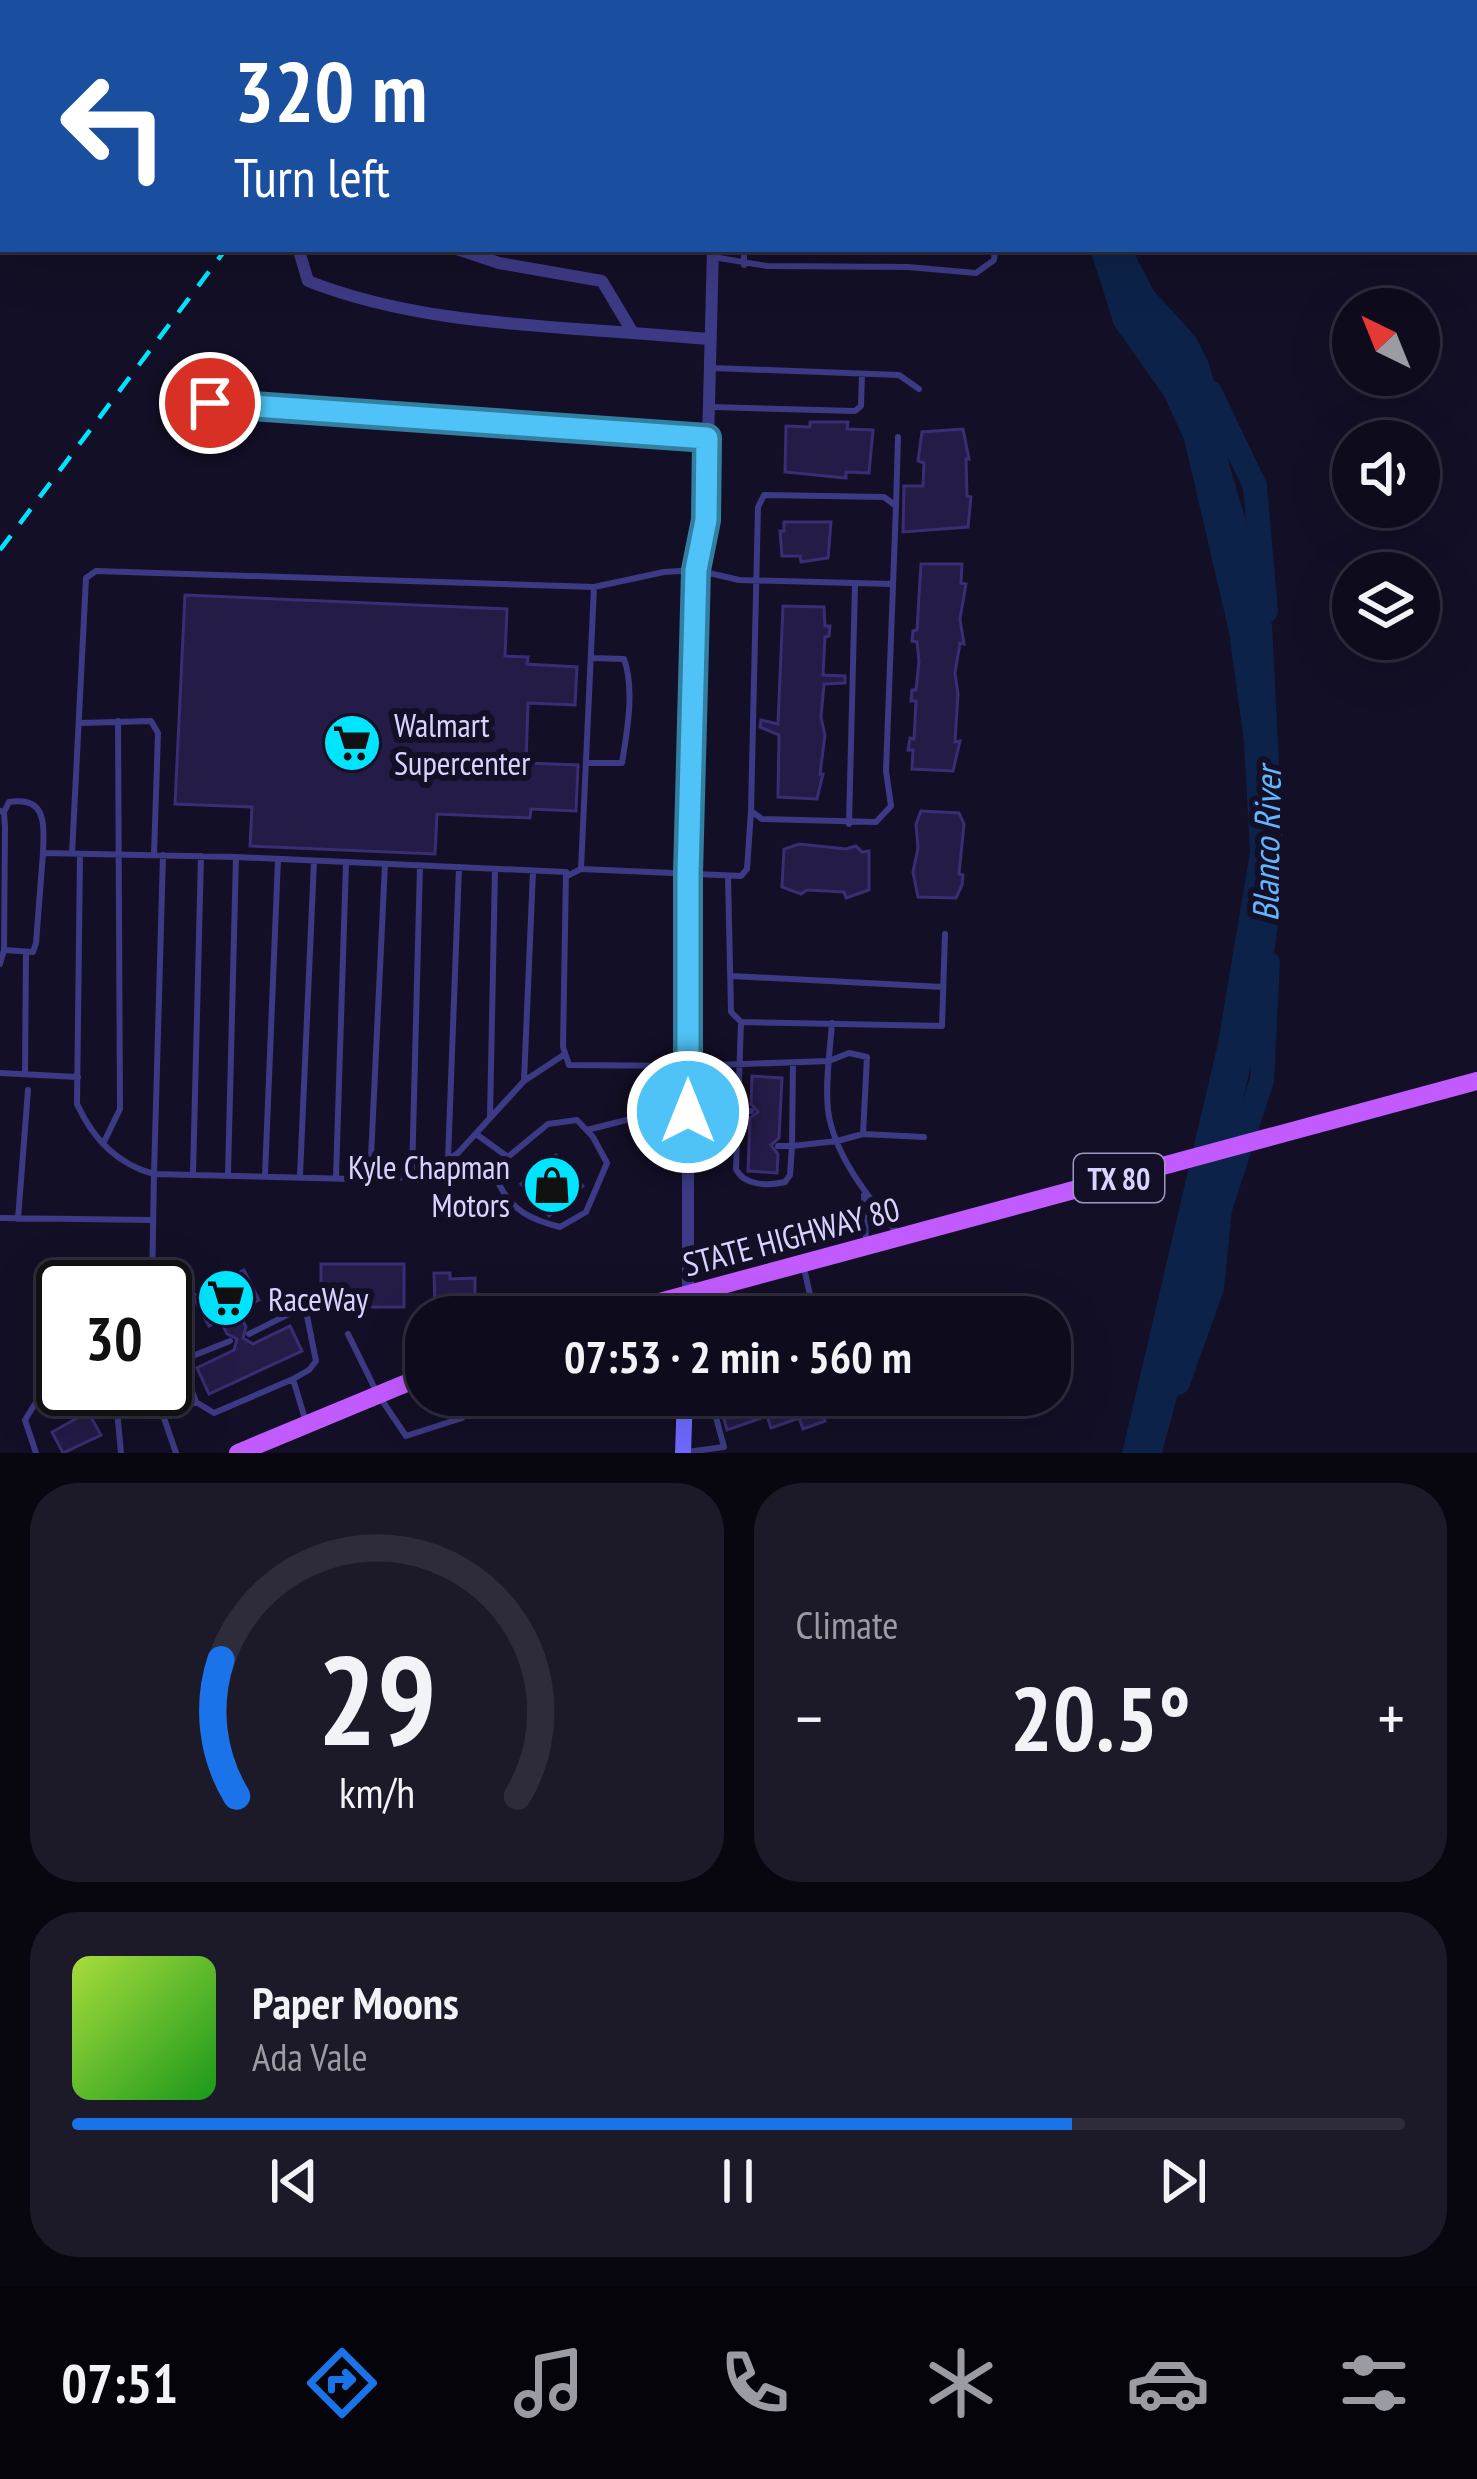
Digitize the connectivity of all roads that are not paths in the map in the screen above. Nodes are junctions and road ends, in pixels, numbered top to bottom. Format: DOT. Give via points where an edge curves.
graph roads {
  1 [pos="302,252"];
  2 [pos="466,252"];
  3 [pos="744,252"];
  4 [pos="995,252"];
  5 [pos="713,253"];
  6 [pos="744,265"];
  7 [pos="633,333"];
  8 [pos="710,339"];
  9 [pos="709,368"];
  10 [pos="862,374"];
  11 [pos="919,389"];
  12 [pos="210,403"];
  13 [pos="708,406"];
  14 [pos="898,437"];
  15 [pos="707,438"];
  16 [pos="896,506"];
  17 [pos="696,570"];
  18 [pos="758,581"];
  19 [pos="892,584"];
  20 [pos="855,585"];
  21 [pos="594,587"];
  22 [pos="592,658"];
  23 [pos="118,721"];
  24 [pos="79,723"];
  25 [pos="586,763"];
  26 [pos="751,811"];
  27 [pos="2,812"];
  28 [pos="849,824"];
  29 [pos="44,853"];
  30 [pos="76,854"];
  31 [pos="118,855"];
  32 [pos="159,855"];
  33 [pos="201,856"];
  34 [pos="236,856"];
  35 [pos="278,859"];
  36 [pos="314,860"];
  37 [pos="346,862"];
  38 [pos="385,864"];
  39 [pos="420,866"];
  40 [pos="459,867"];
  41 [pos="495,869"];
  42 [pos="581,869"];
  43 [pos="533,871"];
  44 [pos="688,874"];
  45 [pos="567,876"];
  46 [pos="728,876"];
  47 [pos="944,934"];
  48 [pos="4,950"];
  49 [pos="26,953"];
  50 [pos="0,964"];
  51 [pos="730,976"];
  52 [pos="943,987"];
  53 [pos="741,1022"];
  54 [pos="832,1023"];
  55 [pos="566,1054"];
  56 [pos="829,1060"];
  57 [pos="741,1063"];
  58 [pos="794,1063"];
  59 [pos="688,1066"];
  60 [pos="0,1073"];
  61 [pos="26,1074"];
  62 [pos="78,1077"];
  63 [pos="1477,1080"];
  64 [pos="524,1081"];
  65 [pos="740,1089"];
  66 [pos="28,1090"];
  67 [pos="752,1090"];
  68 [pos="781,1092"];
  69 [pos="793,1093"];
  70 [pos="739,1111"];
  71 [pos="688,1112"];
  72 [pos="751,1112"];
  73 [pos="780,1112"];
  74 [pos="794,1112"];
  75 [pos="490,1120"];
  76 [pos="586,1130"];
  77 [pos="476,1134"];
  78 [pos="863,1134"];
  79 [pos="924,1137"];
  80 [pos="837,1141"];
  81 [pos="738,1143"];
  82 [pos="104,1144"];
  83 [pos="749,1144"];
  84 [pos="778,1146"];
  85 [pos="792,1146"];
  86 [pos="508,1157"];
  87 [pos="448,1160"];
  88 [pos="736,1161"];
  89 [pos="748,1161"];
  90 [pos="778,1162"];
  91 [pos="791,1163"];
  92 [pos="154,1174"];
  93 [pos="193,1174"];
  94 [pos="228,1174"];
  95 [pos="265,1175"];
  96 [pos="300,1175"];
  97 [pos="412,1175"];
  98 [pos="337,1177"];
  99 [pos="370,1179"];
  100 [pos="864,1191"];
  101 [pos="0,1218"];
  102 [pos="18,1219"];
  103 [pos="150,1220"];
  104 [pos="901,1238"];
  105 [pos="866,1248"];
  106 [pos="151,1260"];
  107 [pos="803,1265"];
  108 [pos="688,1295"];
  109 [pos="684,1296"];
  110 [pos="810,1296"];
  111 [pos="249,1334"];
  112 [pos="348,1334"];
  113 [pos="230,1341"];
  114 [pos="192,1357"];
  115 [pos="293,1379"];
  116 [pos="405,1383"];
  117 [pos="192,1390"];
  118 [pos="377,1393"];
  119 [pos="196,1402"];
  120 [pos="36,1403"];
  121 [pos="192,1403"];
  122 [pos="118,1416"];
  123 [pos="164,1416"];
  124 [pos="462,1416"];
  125 [pos="685,1416"];
  126 [pos="716,1416"];
  127 [pos="306,1422"];
  128 [pos="278,1444"];
  129 [pos="36,1453"];
  130 [pos="121,1453"];
  131 [pos="176,1453"];
  132 [pos="238,1453"];
  133 [pos="683,1453"];
  1 -- 7 [label="street" via="308,281 347,296 496,322"];
  2 -- 7 [label="street" via="602,281"];
  3 -- 6 [label="lane"];
  4 -- 6 [label="lane" via="976,273"];
  5 -- 6 [label="lane"];
  5 -- 8 [label="street"];
  7 -- 8 [label="street"];
  8 -- 9 [label="street"];
  9 -- 10 [label="lane"];
  9 -- 13 [label="street"];
  10 -- 11 [label="lane" via="899,376"];
  10 -- 13 [label="lane" via="855,411"];
  12 -- 15 [label="street"];
  13 -- 15 [label="street"];
  14 -- 16 [label="lane"];
  15 -- 17 [label="street"];
  16 -- 18 [label="lane" via="884,497 764,495"];
  16 -- 19 [label="lane"];
  17 -- 18 [label="lane"];
  17 -- 21 [label="lane"];
  17 -- 44 [label="street"];
  18 -- 20 [label="lane"];
  18 -- 26 [label="lane"];
  19 -- 20 [label="lane"];
  19 -- 28 [label="lane" via="891,806 876,822"];
  20 -- 28 [label="lane"];
  21 -- 22 [label="lane"];
  21 -- 24 [label="lane" via="96,571 86,578"];
  22 -- 25 [label="lane"];
  22 -- 25 [label="lane" via="624,659 627,735 622,763"];
  23 -- 24 [label="lane"];
  23 -- 31 [label="lane"];
  23 -- 32 [label="lane" via="151,721 158,733"];
  24 -- 30 [label="lane"];
  25 -- 42 [label="lane"];
  26 -- 28 [label="lane" via="762,819"];
  26 -- 46 [label="lane" via="747,869"];
  27 -- 29 [label="lane" via="9,802 36,804 45,817"];
  27 -- 48 [label="lane"];
  29 -- 30 [label="lane"];
  29 -- 49 [label="lane" via="36,944"];
  30 -- 31 [label="lane"];
  30 -- 62 [label="lane"];
  31 -- 32 [label="lane"];
  31 -- 82 [label="lane" via="120,1109"];
  32 -- 33 [label="lane"];
  32 -- 92 [label="lane"];
  33 -- 34 [label="lane"];
  33 -- 93 [label="lane"];
  34 -- 35 [label="lane"];
  34 -- 94 [label="lane"];
  35 -- 36 [label="lane"];
  35 -- 95 [label="lane"];
  36 -- 37 [label="lane"];
  36 -- 96 [label="lane"];
  37 -- 38 [label="lane"];
  37 -- 98 [label="lane"];
  38 -- 39 [label="lane"];
  38 -- 99 [label="lane"];
  39 -- 40 [label="lane"];
  39 -- 97 [label="lane"];
  40 -- 41 [label="lane"];
  40 -- 87 [label="lane"];
  41 -- 43 [label="lane"];
  41 -- 75 [label="lane"];
  42 -- 44 [label="lane"];
  42 -- 45 [label="lane"];
  43 -- 45 [label="lane"];
  43 -- 64 [label="lane"];
  44 -- 46 [label="lane"];
  44 -- 59 [label="street"];
  45 -- 55 [label="lane"];
  46 -- 51 [label="lane"];
  47 -- 52 [label="lane"];
  48 -- 49 [label="lane"];
  48 -- 50 [label="lane"];
  49 -- 61 [label="lane"];
  51 -- 52 [label="lane"];
  51 -- 53 [label="lane" via="730,1012"];
  52 -- 54 [label="lane" via="942,1026"];
  53 -- 54 [label="lane"];
  53 -- 57 [label="lane"];
  54 -- 56 [label="lane"];
  55 -- 59 [label="lane" via="569,1065"];
  55 -- 64 [label="lane"];
  56 -- 58 [label="lane"];
  56 -- 78 [label="lane" via="867,1057"];
  56 -- 80 [label="lane" via="828,1111"];
  57 -- 58 [label="lane"];
  57 -- 59 [label="lane"];
  57 -- 65 [label="lane"];
  58 -- 69 [label="lane"];
  59 -- 71 [label="street"];
  60 -- 61 [label="lane"];
  61 -- 62 [label="lane"];
  62 -- 82 [label="lane" via="77,1104"];
  63 -- 104 [label="main road, STATE HIGHWAY 80 / TX 80"];
  64 -- 75 [label="lane"];
  65 -- 67 [label="lane"];
  65 -- 70 [label="lane"];
  66 -- 102 [label="lane"];
  68 -- 69 [label="lane"];
  69 -- 74 [label="lane"];
  70 -- 72 [label="lane"];
  70 -- 81 [label="lane"];
  71 -- 76 [label="lane"];
  71 -- 108 [label="street"];
  73 -- 74 [label="lane"];
  74 -- 85 [label="lane"];
  75 -- 77 [label="lane"];
  76 -- 86 [label="lane" via="577,1120 548,1124"];
  76 -- 86 [label="lane" via="607,1163 586,1211 560,1227 532,1220 507,1200 499,1184"];
  77 -- 86 [label="lane"];
  77 -- 87 [label="lane"];
  78 -- 79 [label="lane"];
  78 -- 80 [label="lane"];
  80 -- 85 [label="lane"];
  80 -- 100 [label="lane"];
  81 -- 83 [label="lane"];
  81 -- 88 [label="lane"];
  82 -- 92 [label="lane"];
  84 -- 85 [label="lane"];
  85 -- 91 [label="lane"];
  87 -- 97 [label="lane"];
  88 -- 89 [label="lane"];
  88 -- 91 [label="lane" via="740,1177 778,1184"];
  90 -- 91 [label="lane"];
  92 -- 93 [label="lane"];
  92 -- 103 [label="lane"];
  93 -- 94 [label="lane"];
  94 -- 95 [label="lane"];
  95 -- 96 [label="lane"];
  96 -- 98 [label="lane"];
  97 -- 99 [label="lane"];
  98 -- 99 [label="lane"];
  100 -- 104 [label="lane"];
  100 -- 105 [label="lane"];
  101 -- 102 [label="lane"];
  102 -- 103 [label="lane"];
  103 -- 106 [label="lane"];
  104 -- 105 [label="main road, STATE HIGHWAY 80 / TX 80"];
  105 -- 107 [label="main road, STATE HIGHWAY 80 / TX 80"];
  107 -- 108 [label="main road, STATE HIGHWAY 80 / TX 80"];
  107 -- 110 [label="lane"];
  108 -- 109 [label="main road, STATE HIGHWAY 80 / TX 80"];
  111 -- 115 [label="lane" via="305,1306 316,1361"];
  112 -- 118 [label="lane"];
  113 -- 114 [label="lane"];
  115 -- 119 [label="lane" via="214,1413"];
  115 -- 127 [label="lane"];
  116 -- 118 [label="main road"];
  117 -- 119 [label="lane"];
  118 -- 124 [label="lane" via="406,1436"];
  118 -- 127 [label="main road"];
  119 -- 121 [label="lane"];
  120 -- 129 [label="lane" via="25,1420"];
  122 -- 130 [label="lane"];
  123 -- 131 [label="lane"];
  125 -- 133 [label="street"];
  126 -- 133 [label="lane" via="724,1447"];
  127 -- 128 [label="main road"];
  128 -- 132 [label="main road"];
}
